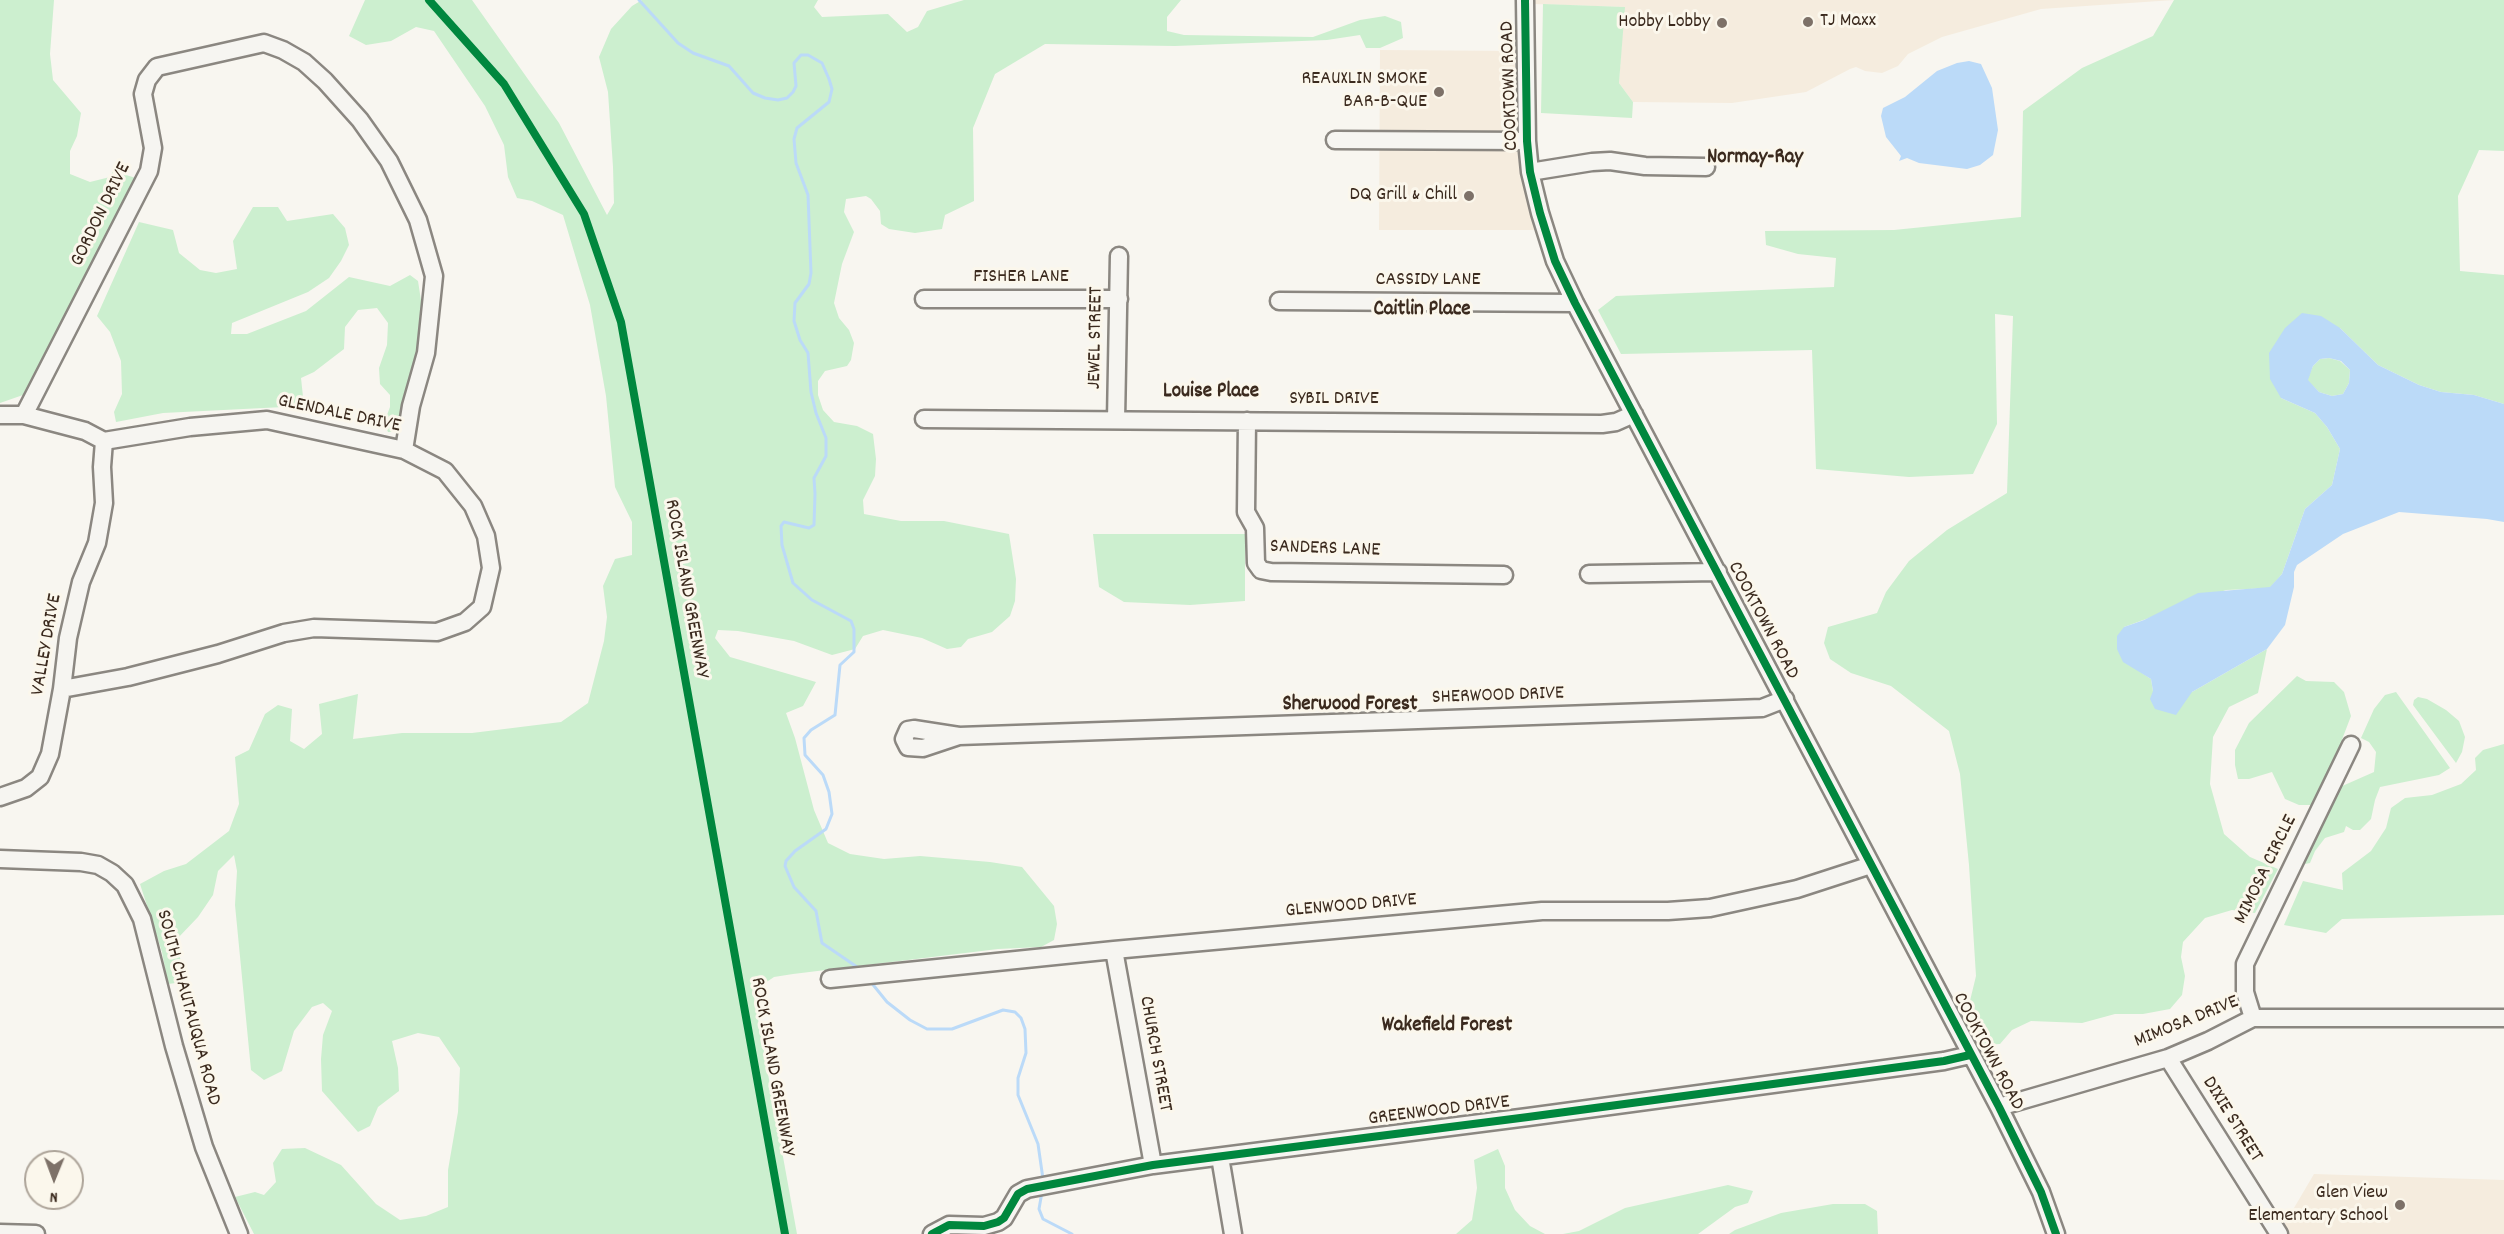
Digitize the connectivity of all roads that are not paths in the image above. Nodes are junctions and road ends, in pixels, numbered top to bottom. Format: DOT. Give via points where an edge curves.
graph roads {
  1 [pos="1525,0"];
  2 [pos="1335,140"];
  3 [pos="1527,141"];
  4 [pos="1706,167"];
  5 [pos="1530,172"];
  6 [pos="1119,256"];
  7 [pos="924,299"];
  8 [pos="1119,299"];
  9 [pos="1279,301"];
  10 [pos="1575,303"];
  11 [pos="1634,414"];
  12 [pos="0,415"];
  13 [pos="24,415"];
  14 [pos="924,419"];
  15 [pos="1116,420"];
  16 [pos="1247,421"];
  17 [pos="104,441"];
  18 [pos="404,450"];
  19 [pos="1718,572"];
  20 [pos="1588,574"];
  21 [pos="1504,575"];
  22 [pos="62,688"];
  23 [pos="1785,699"];
  24 [pos="959,736"];
  25 [pos="2351,745"];
  26 [pos="0,797"];
  27 [pos="0,859"];
  28 [pos="1871,865"];
  29 [pos="1114,950"];
  30 [pos="830,980"];
  31 [pos="2253,1018"];
  32 [pos="2504,1018"];
  33 [pos="1970,1055"];
  34 [pos="2168,1058"];
  35 [pos="1999,1107"];
  36 [pos="1220,1157"];
  37 [pos="1153,1165"];
  38 [pos="0,1233"];
  39 [pos="36,1234"];
  40 [pos="239,1234"];
  41 [pos="932,1234"];
  42 [pos="1233,1234"];
  43 [pos="2056,1234"];
  44 [pos="2279,1234"];
  1 -- 3 [label="street, COOKTOWN ROAD"];
  2 -- 3 [label="street"];
  3 -- 5 [label="street, COOKTOWN ROAD"];
  4 -- 5 [label="street" via="1610,161"];
  5 -- 10 [label="street, COOKTOWN ROAD" via="1545,233"];
  6 -- 8 [label="street, JEWEL STREET"];
  7 -- 8 [label="street, FISHER LANE"];
  8 -- 15 [label="street, JEWEL STREET"];
  9 -- 10 [label="street, CASSIDY LANE"];
  10 -- 11 [label="street, COOKTOWN ROAD"];
  11 -- 16 [label="street, SYBIL DRIVE" via="1602,424"];
  11 -- 19 [label="street, COOKTOWN ROAD"];
  12 -- 13 [label="street"];
  13 -- 17 [label="street" via="85,431"];
  13 -- 18 [label="street, GORDON DRIVE" via="149,171 153,148 143,94 147,80 157,67 264,44 304,62 360,120 389,161 418,220 434,276 426,353"];
  14 -- 15 [label="street, SYBIL DRIVE"];
  15 -- 16 [label="street, SYBIL DRIVE"];
  16 -- 21 [label="street, SANDERS LANE" via="1246,512 1255,528 1256,563 1261,570"];
  17 -- 18 [label="street, GLENDALE DRIVE" via="267,420"];
  17 -- 22 [label="street, VALLEY DRIVE" via="104,503 97,543 81,582 68,638"];
  18 -- 22 [label="street, GLENDALE DRIVE" via="445,471 473,506 486,536 491,568 482,607 465,622 437,632 314,628 139,674"];
  19 -- 20 [label="street"];
  19 -- 23 [label="street, COOKTOWN ROAD"];
  22 -- 26 [label="street, VALLEY DRIVE" via="50,754 40,777 26,788"];
  23 -- 24 [label="street, SHERWOOD DRIVE" via="1762,708"];
  23 -- 28 [label="street, COOKTOWN ROAD"];
  25 -- 31 [label="street, MIMOSA CIRCLE" via="2245,964 2245,992"];
  27 -- 40 [label="street, SOUTH CHAUTAUQUA ROAD" via="98,865 125,885 142,920 204,1147"];
  28 -- 29 [label="street, GLENWOOD DRIVE" via="1797,889 1710,908 1668,912 1542,911"];
  28 -- 33 [label="street, COOKTOWN ROAD"];
  29 -- 30 [label="street, GLENWOOD DRIVE"];
  29 -- 37 [label="street, CHURCH STREET"];
  31 -- 32 [label="street, MIMOSA DRIVE"];
  31 -- 34 [label="street, MIMOSA DRIVE"];
  33 -- 35 [label="street, COOKTOWN ROAD"];
  33 -- 36 [label="street, GREENWOOD DRIVE"];
  34 -- 35 [label="street, MIMOSA DRIVE"];
  34 -- 44 [label="street, DIXIE STREET"];
  35 -- 43 [label="street, COOKTOWN ROAD" via="2041,1192"];
  36 -- 37 [label="street, GREENWOOD DRIVE"];
  36 -- 42 [label="street"];
  37 -- 41 [label="street, GREENWOOD DRIVE" via="1027,1189 1018,1194 998,1222 984,1226 949,1224"];
  38 -- 39 [label="street"];
}
